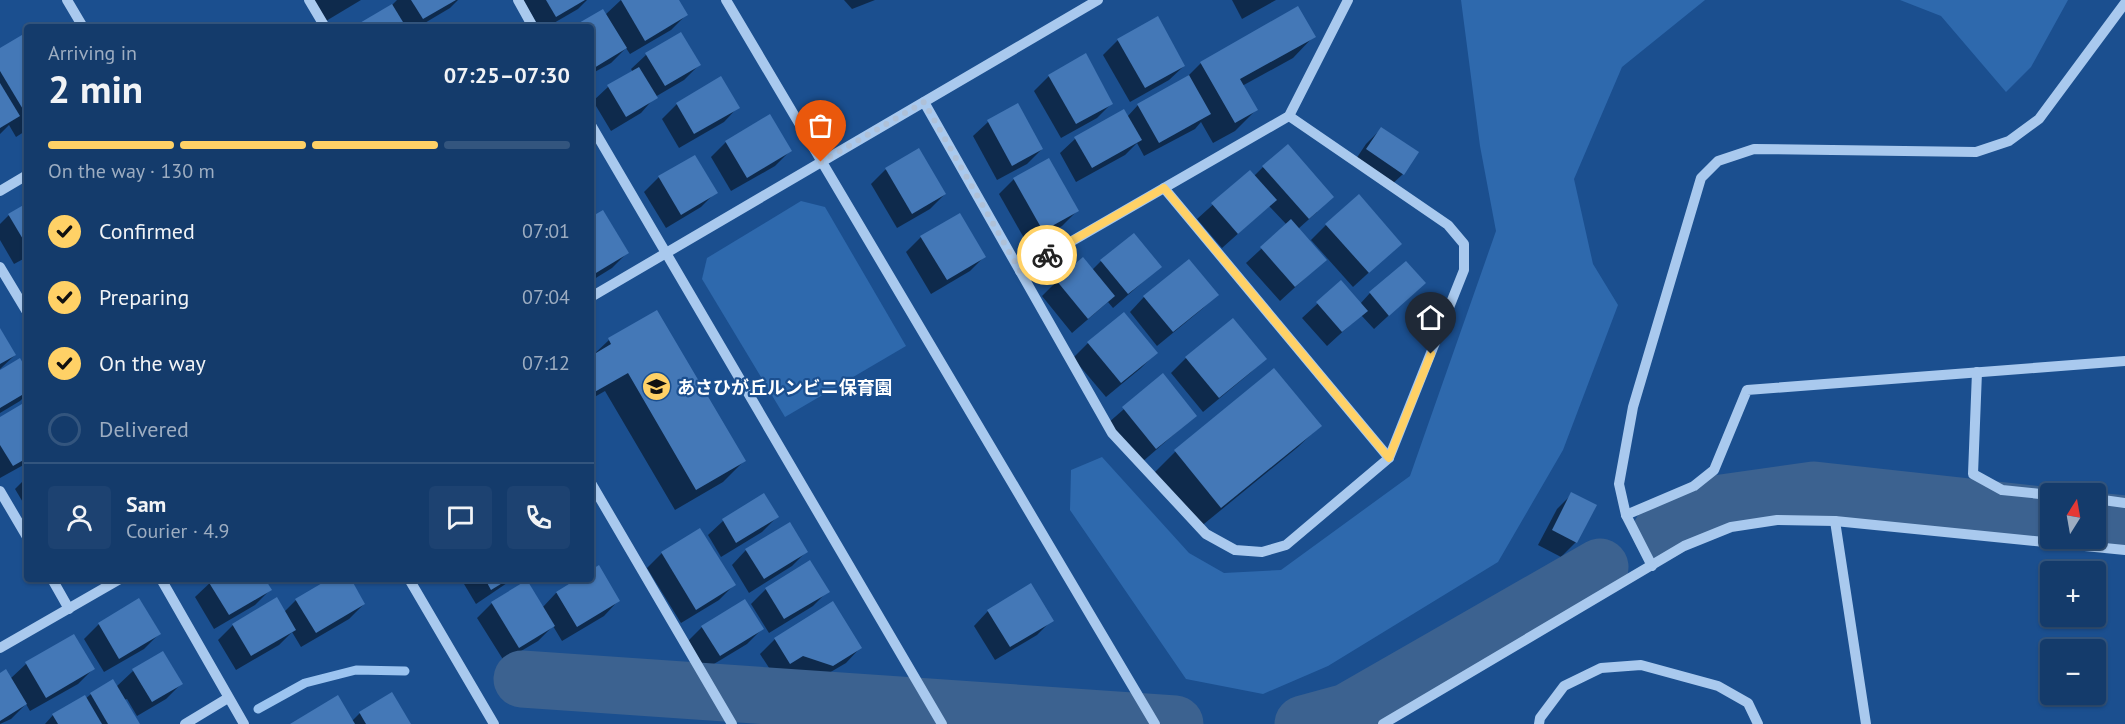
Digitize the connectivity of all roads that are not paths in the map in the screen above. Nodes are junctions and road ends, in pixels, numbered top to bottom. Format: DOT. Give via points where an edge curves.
graph roads {
  1 [pos="67,0"];
  2 [pos="309,0"];
  3 [pos="518,0"];
  4 [pos="726,0"];
  5 [pos="1098,0"];
  6 [pos="1348,0"];
  7 [pos="2125,3"];
  8 [pos="81,24"];
  9 [pos="323,24"];
  10 [pos="532,24"];
  11 [pos="924,102"];
  12 [pos="1289,116"];
  13 [pos="594,130"];
  14 [pos="821,162"];
  15 [pos="24,177"];
  16 [pos="1164,188"];
  17 [pos="0,191"];
  18 [pos="666,253"];
  19 [pos="0,267"];
  20 [pos="1020,271"];
  21 [pos="594,295"];
  22 [pos="24,307"];
  23 [pos="2125,361"];
  24 [pos="1977,372"];
  25 [pos="1389,458"];
  26 [pos="594,488"];
  27 [pos="0,491"];
  28 [pos="2040,494"];
  29 [pos="2106,501"];
  30 [pos="2125,502"];
  31 [pos="1626,515"];
  32 [pos="1835,521"];
  33 [pos="24,532"];
  34 [pos="2125,550"];
  35 [pos="1652,566"];
  36 [pos="54,582"];
  37 [pos="115,582"];
  38 [pos="163,582"];
  39 [pos="411,582"];
  40 [pos="69,609"];
  41 [pos="0,648"];
  42 [pos="228,698"];
  43 [pos="940,721"];
  44 [pos="184,724"];
  45 [pos="244,724"];
  46 [pos="494,724"];
  47 [pos="732,724"];
  48 [pos="1155,724"];
  49 [pos="1383,724"];
  50 [pos="1539,724"];
  51 [pos="1758,724"];
  52 [pos="1866,724"];
  1 -- 8 [label="street"];
  2 -- 9 [label="street"];
  3 -- 10 [label="street"];
  4 -- 14 [label="street"];
  5 -- 11 [label="street"];
  6 -- 12 [label="street"];
  7 -- 31 [label="street" via="2039,119 2009,141 1976,152 1754,149 1718,161 1701,178 1633,406 1619,484"];
  11 -- 14 [label="street"];
  11 -- 20 [label="street"];
  12 -- 16 [label="street"];
  12 -- 25 [label="street" via="1448,225 1464,244 1464,270"];
  13 -- 18 [label="street"];
  14 -- 18 [label="street"];
  14 -- 48 [label="street"];
  15 -- 17 [label="street"];
  16 -- 20 [label="street"];
  16 -- 25 [label="street"];
  18 -- 21 [label="street"];
  18 -- 43 [label="street"];
  19 -- 22 [label="street"];
  20 -- 25 [label="street" via="1112,433 1206,534 1234,550 1262,552 1286,545"];
  23 -- 24 [label="street"];
  24 -- 28 [label="street" via="1973,474 2002,490"];
  24 -- 31 [label="street" via="1748,390 1714,470 1694,486"];
  26 -- 47 [label="street"];
  27 -- 33 [label="street"];
  29 -- 30 [label="street"];
  31 -- 35 [label="street"];
  32 -- 34 [label="street"];
  32 -- 35 [label="street" via="1777,520 1731,528 1684,546"];
  32 -- 52 [label="street"];
  35 -- 49 [label="street"];
  36 -- 40 [label="street"];
  37 -- 40 [label="street"];
  38 -- 42 [label="street"];
  39 -- 46 [label="street"];
  40 -- 41 [label="street"];
  42 -- 44 [label="street"];
  42 -- 45 [label="street"];
  50 -- 51 [label="street" via="1564,686 1601,668 1641,665 1718,686 1748,703"];
}
